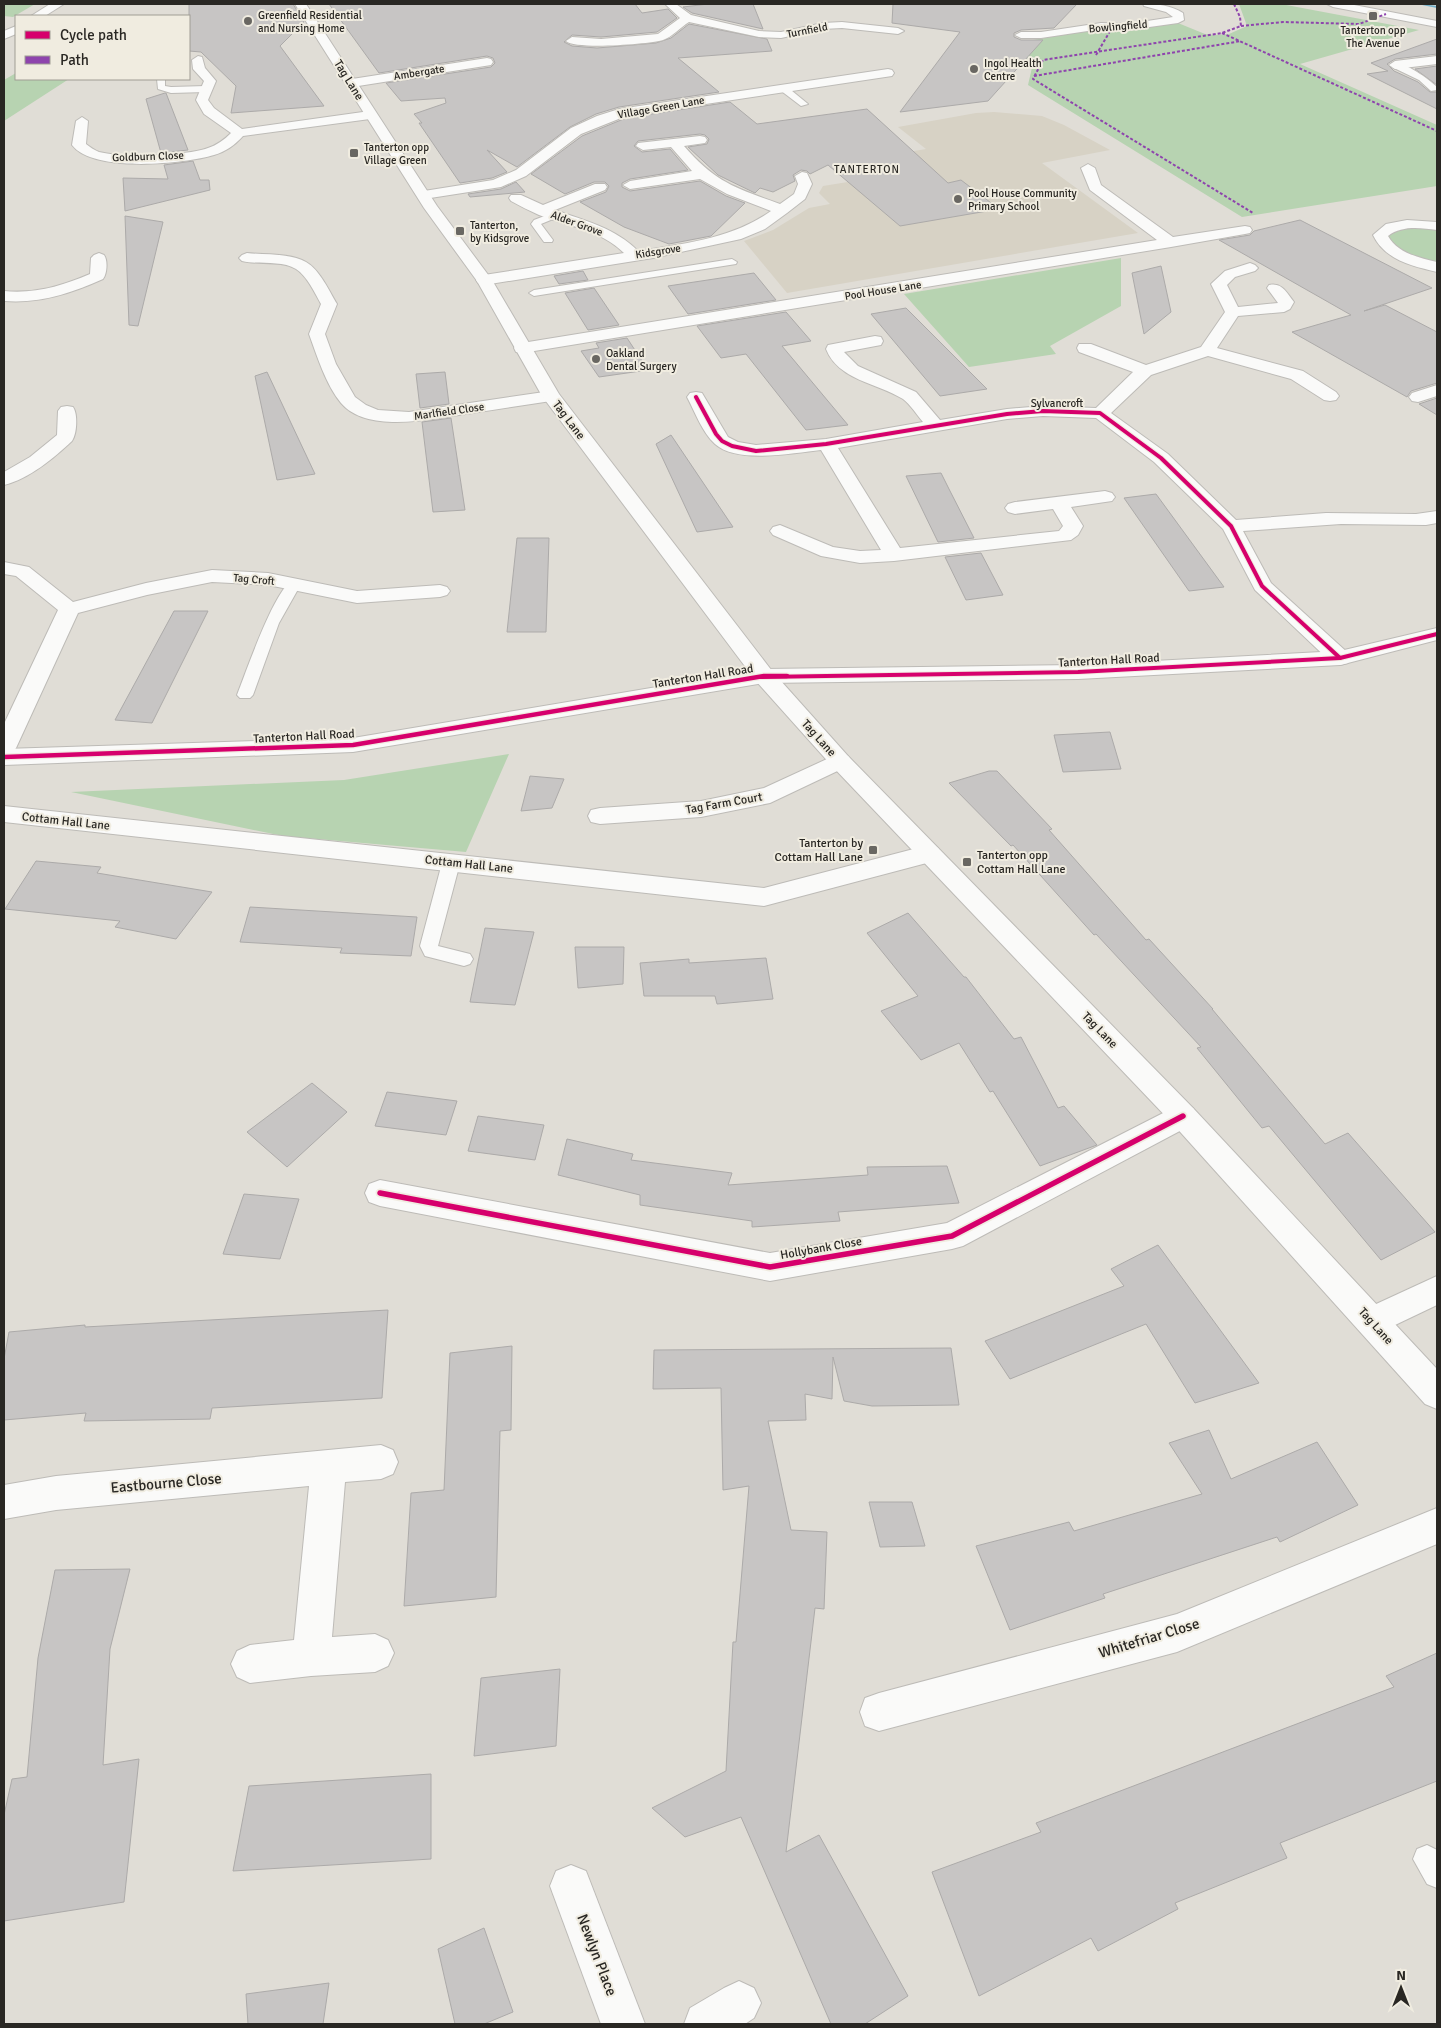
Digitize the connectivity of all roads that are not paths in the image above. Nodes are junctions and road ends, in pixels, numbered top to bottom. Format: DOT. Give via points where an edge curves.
graph roads {
  1 [pos="58,4"];
  2 [pos="300,4"];
  3 [pos="670,4"];
  4 [pos="1148,4"];
  5 [pos="1333,4"];
  6 [pos="39,15"];
  7 [pos="687,18"];
  8 [pos="1437,24"];
  9 [pos="15,30"];
  10 [pos="898,31"];
  11 [pos="1021,35"];
  12 [pos="4,36"];
  13 [pos="572,41"];
  14 [pos="1419,50"];
  15 [pos="1436,59"];
  16 [pos="198,60"];
  17 [pos="487,62"];
  18 [pos="1395,65"];
  19 [pos="888,73"];
  20 [pos="161,80"];
  21 [pos="352,83"];
  22 [pos="783,88"];
  23 [pos="206,89"];
  24 [pos="1434,89"];
  25 [pos="804,104"];
  26 [pos="370,115"];
  27 [pos="82,120"];
  28 [pos="239,133"];
  29 [pos="700,140"];
  30 [pos="675,144"];
  31 [pos="643,146"];
  32 [pos="1088,168"];
  33 [pos="703,174"];
  34 [pos="802,176"];
  35 [pos="630,185"];
  36 [pos="600,187"];
  37 [pos="424,195"];
  38 [pos="516,198"];
  39 [pos="782,210"];
  40 [pos="549,213"];
  41 [pos="1437,226"];
  42 [pos="1244,230"];
  43 [pos="548,240"];
  44 [pos="1171,244"];
  45 [pos="653,253"];
  46 [pos="634,255"];
  47 [pos="99,258"];
  48 [pos="247,258"];
  49 [pos="732,262"];
  50 [pos="1437,267"];
  51 [pos="1250,268"];
  52 [pos="677,269"];
  53 [pos="484,280"];
  54 [pos="1274,288"];
  55 [pos="534,292"];
  56 [pos="4,296"];
  57 [pos="1233,312"];
  58 [pos="875,341"];
  59 [pos="522,348"];
  60 [pos="1085,348"];
  61 [pos="1207,351"];
  62 [pos="1145,371"];
  63 [pos="1437,390"];
  64 [pos="551,396"];
  65 [pos="1330,396"];
  66 [pos="696,397"];
  67 [pos="1418,397"];
  68 [pos="67,411"];
  69 [pos="1100,413"];
  70 [pos="935,425"];
  71 [pos="826,444"];
  72 [pos="4,479"];
  73 [pos="1105,497"];
  74 [pos="1059,503"];
  75 [pos="1015,508"];
  76 [pos="1437,517"];
  77 [pos="1231,526"];
  78 [pos="780,531"];
  79 [pos="894,556"];
  80 [pos="4,568"];
  81 [pos="294,584"];
  82 [pos="440,591"];
  83 [pos="69,610"];
  84 [pos="1437,634"];
  85 [pos="1340,658"];
  86 [pos="764,676"];
  87 [pos="245,694"];
  88 [pos="4,748"];
  89 [pos="4,757"];
  90 [pos="840,761"];
  91 [pos="4,814"];
  92 [pos="600,816"];
  93 [pos="929,854"];
  94 [pos="451,863"];
  95 [pos="464,959"];
  96 [pos="1183,1116"];
  97 [pos="380,1193"];
  98 [pos="1437,1290"];
  99 [pos="1372,1321"];
  100 [pos="1437,1393"];
  101 [pos="381,1462"];
  102 [pos="329,1468"];
  103 [pos="4,1502"];
  104 [pos="1437,1526"];
  105 [pos="375,1653"];
  106 [pos="311,1657"];
  107 [pos="250,1664"];
  108 [pos="879,1712"];
  109 [pos="571,1886"];
  110 [pos="623,2024"];
  1 -- 6 [label="street"];
  2 -- 21 [label="street, Tag Lane"];
  3 -- 7 [label="street, Turnfield"];
  4 -- 11 [label="street, Bowlingfield" via="1170,10 1179,15 1178,20"];
  5 -- 8 [label="street"];
  7 -- 10 [label="street, Turnfield" via="758,34 781,35 842,25"];
  7 -- 13 [label="street" via="661,37 601,43"];
  9 -- 12 [label="street"];
  14 -- 15 [label="street"];
  15 -- 18 [label="street"];
  16 -- 23 [label="street" via="199,69 210,81"];
  17 -- 21 [label="street, Ambergate"];
  18 -- 24 [label="lane" via="1422,78"];
  19 -- 22 [label="street, Village Green Lane"];
  20 -- 23 [label="lane" via="161,87 171,90"];
  21 -- 26 [label="street, Tag Lane"];
  22 -- 25 [label="lane"];
  22 -- 37 [label="street, Village Green Lane" via="624,112 576,131 522,173 496,184"];
  23 -- 28 [label="street" via="202,100 209,111"];
  26 -- 28 [label="street, Goldburn Close"];
  26 -- 37 [label="street, Tag Lane"];
  27 -- 28 [label="street, Goldburn Close" via="78,145 109,158 205,153 222,147"];
  29 -- 30 [label="street"];
  30 -- 31 [label="street"];
  30 -- 33 [label="street"];
  32 -- 44 [label="street" via="1095,187"];
  33 -- 35 [label="street"];
  33 -- 39 [label="street" via="731,191"];
  34 -- 39 [label="street, Kidsgrove" via="805,184 800,196"];
  36 -- 40 [label="street" via="563,202"];
  37 -- 53 [label="street, Tag Lane" via="430,208"];
  38 -- 40 [label="street, Alder Grove"];
  39 -- 45 [label="street, Kidsgrove" via="760,226 736,236"];
  40 -- 43 [label="lane" via="536,224"];
  40 -- 46 [label="street, Alder Grove" via="600,230 620,241"];
  41 -- 50 [label="street" via="1398,226 1385,229 1380,234 1390,249"];
  42 -- 44 [label="street, Pool House Lane"];
  44 -- 59 [label="street, Pool House Lane"];
  45 -- 46 [label="street, Kidsgrove"];
  45 -- 52 [label="lane" via="671,261"];
  46 -- 53 [label="street, Kidsgrove"];
  47 -- 56 [label="street" via="98,276 81,284 49,294 19,298"];
  48 -- 64 [label="street, Marlfield Close" via="301,266 320,288 329,304 317,334 328,364 348,400 360,409 375,415 409,417"];
  49 -- 52 [label="lane"];
  51 -- 57 [label="street" via="1230,274 1219,284 1218,288"];
  52 -- 55 [label="lane"];
  53 -- 59 [label="street, Tag Lane"];
  54 -- 57 [label="street" via="1286,302 1278,310"];
  57 -- 61 [label="street"];
  58 -- 70 [label="street" via="834,349 852,370 910,396"];
  59 -- 64 [label="street, Tag Lane"];
  60 -- 62 [label="street"];
  61 -- 62 [label="street, Sylvancroft"];
  61 -- 65 [label="street" via="1297,376"];
  62 -- 69 [label="street, Sylvancroft"];
  63 -- 67 [label="street"];
  64 -- 86 [label="street, Tag Lane"];
  66 -- 71 [label="street, Sylvancroft" via="716,434 732,446 756,451"];
  68 -- 72 [label="street" via="66,436 50,452"];
  69 -- 70 [label="street, Sylvancroft" via="1043,411"];
  69 -- 77 [label="street, Sylvancroft" via="1161,458"];
  70 -- 71 [label="street, Sylvancroft"];
  71 -- 79 [label="street"];
  73 -- 74 [label="street"];
  74 -- 75 [label="street"];
  74 -- 79 [label="street" via="1073,526 1064,536"];
  76 -- 77 [label="street" via="1410,521 1322,519"];
  77 -- 85 [label="street, Sylvancroft" via="1262,586"];
  78 -- 79 [label="street" via="828,552 860,557"];
  80 -- 83 [label="street" via="22,571"];
  81 -- 82 [label="street, Tag Croft" via="357,597"];
  81 -- 83 [label="street, Tag Croft" via="212,576 146,589"];
  81 -- 87 [label="lane" via="272,623"];
  83 -- 88 [label="street"];
  84 -- 85 [label="street, Tanterton Hall Road"];
  85 -- 86 [label="street, Tanterton Hall Road" via="1078,672"];
  86 -- 89 [label="street, Tanterton Hall Road" via="353,744"];
  86 -- 90 [label="street, Tag Lane"];
  90 -- 92 [label="street, Tag Farm Court" via="770,795 701,809"];
  90 -- 93 [label="street, Tag Lane"];
  91 -- 94 [label="street, Cottam Hall Lane"];
  93 -- 94 [label="street, Cottam Hall Lane" via="764,896"];
  93 -- 96 [label="street, Tag Lane"];
  94 -- 95 [label="lane" via="429,946 432,951"];
  96 -- 97 [label="street, Hollybank Close" via="952,1236 770,1267"];
  96 -- 99 [label="street, Tag Lane"];
  98 -- 99 [label="street"];
  99 -- 100 [label="street, Tag Lane"];
  101 -- 102 [label="street, Eastbourne Close"];
  102 -- 103 [label="street, Eastbourne Close" via="56,1493"];
  102 -- 106 [label="street"];
  104 -- 108 [label="street, Whitefriar Close" via="1177,1633"];
  105 -- 106 [label="street"];
  106 -- 107 [label="street"];
  109 -- 110 [label="street, Newlyn Place"];
}
